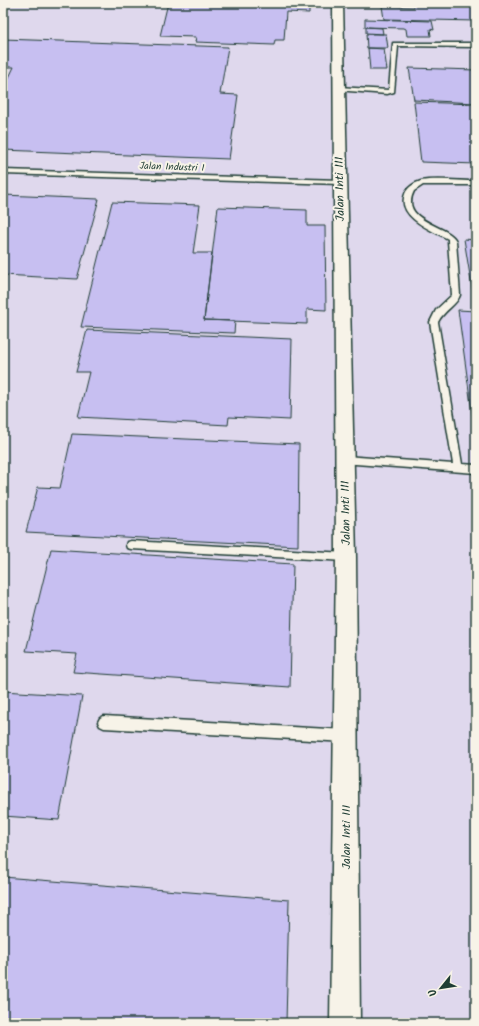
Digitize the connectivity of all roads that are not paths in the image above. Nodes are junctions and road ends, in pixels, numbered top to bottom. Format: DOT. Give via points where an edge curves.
graph roads {
  1 [pos="338,3"];
  2 [pos="476,45"];
  3 [pos="338,89"];
  4 [pos="3,172"];
  5 [pos="340,182"];
  6 [pos="476,183"];
  7 [pos="345,460"];
  8 [pos="458,468"];
  9 [pos="476,469"];
  10 [pos="131,545"];
  11 [pos="346,557"];
  12 [pos="104,722"];
  13 [pos="346,736"];
  14 [pos="345,1023"];
  1 -- 3 [label="street, Jalan Inti III"];
  2 -- 3 [label="lane" via="395,44 392,90 387,92"];
  3 -- 5 [label="street, Jalan Inti III"];
  4 -- 5 [label="lane, Jalan Industri I"];
  5 -- 7 [label="street, Jalan Inti III"];
  6 -- 8 [label="lane" via="422,183 413,186 407,197 413,215 452,241 456,295 439,312 434,322"];
  7 -- 8 [label="lane"];
  7 -- 11 [label="street, Jalan Inti III"];
  8 -- 9 [label="lane"];
  10 -- 11 [label="lane"];
  11 -- 13 [label="street, Jalan Inti III"];
  12 -- 13 [label="lane"];
  13 -- 14 [label="street, Jalan Inti III"];
}
